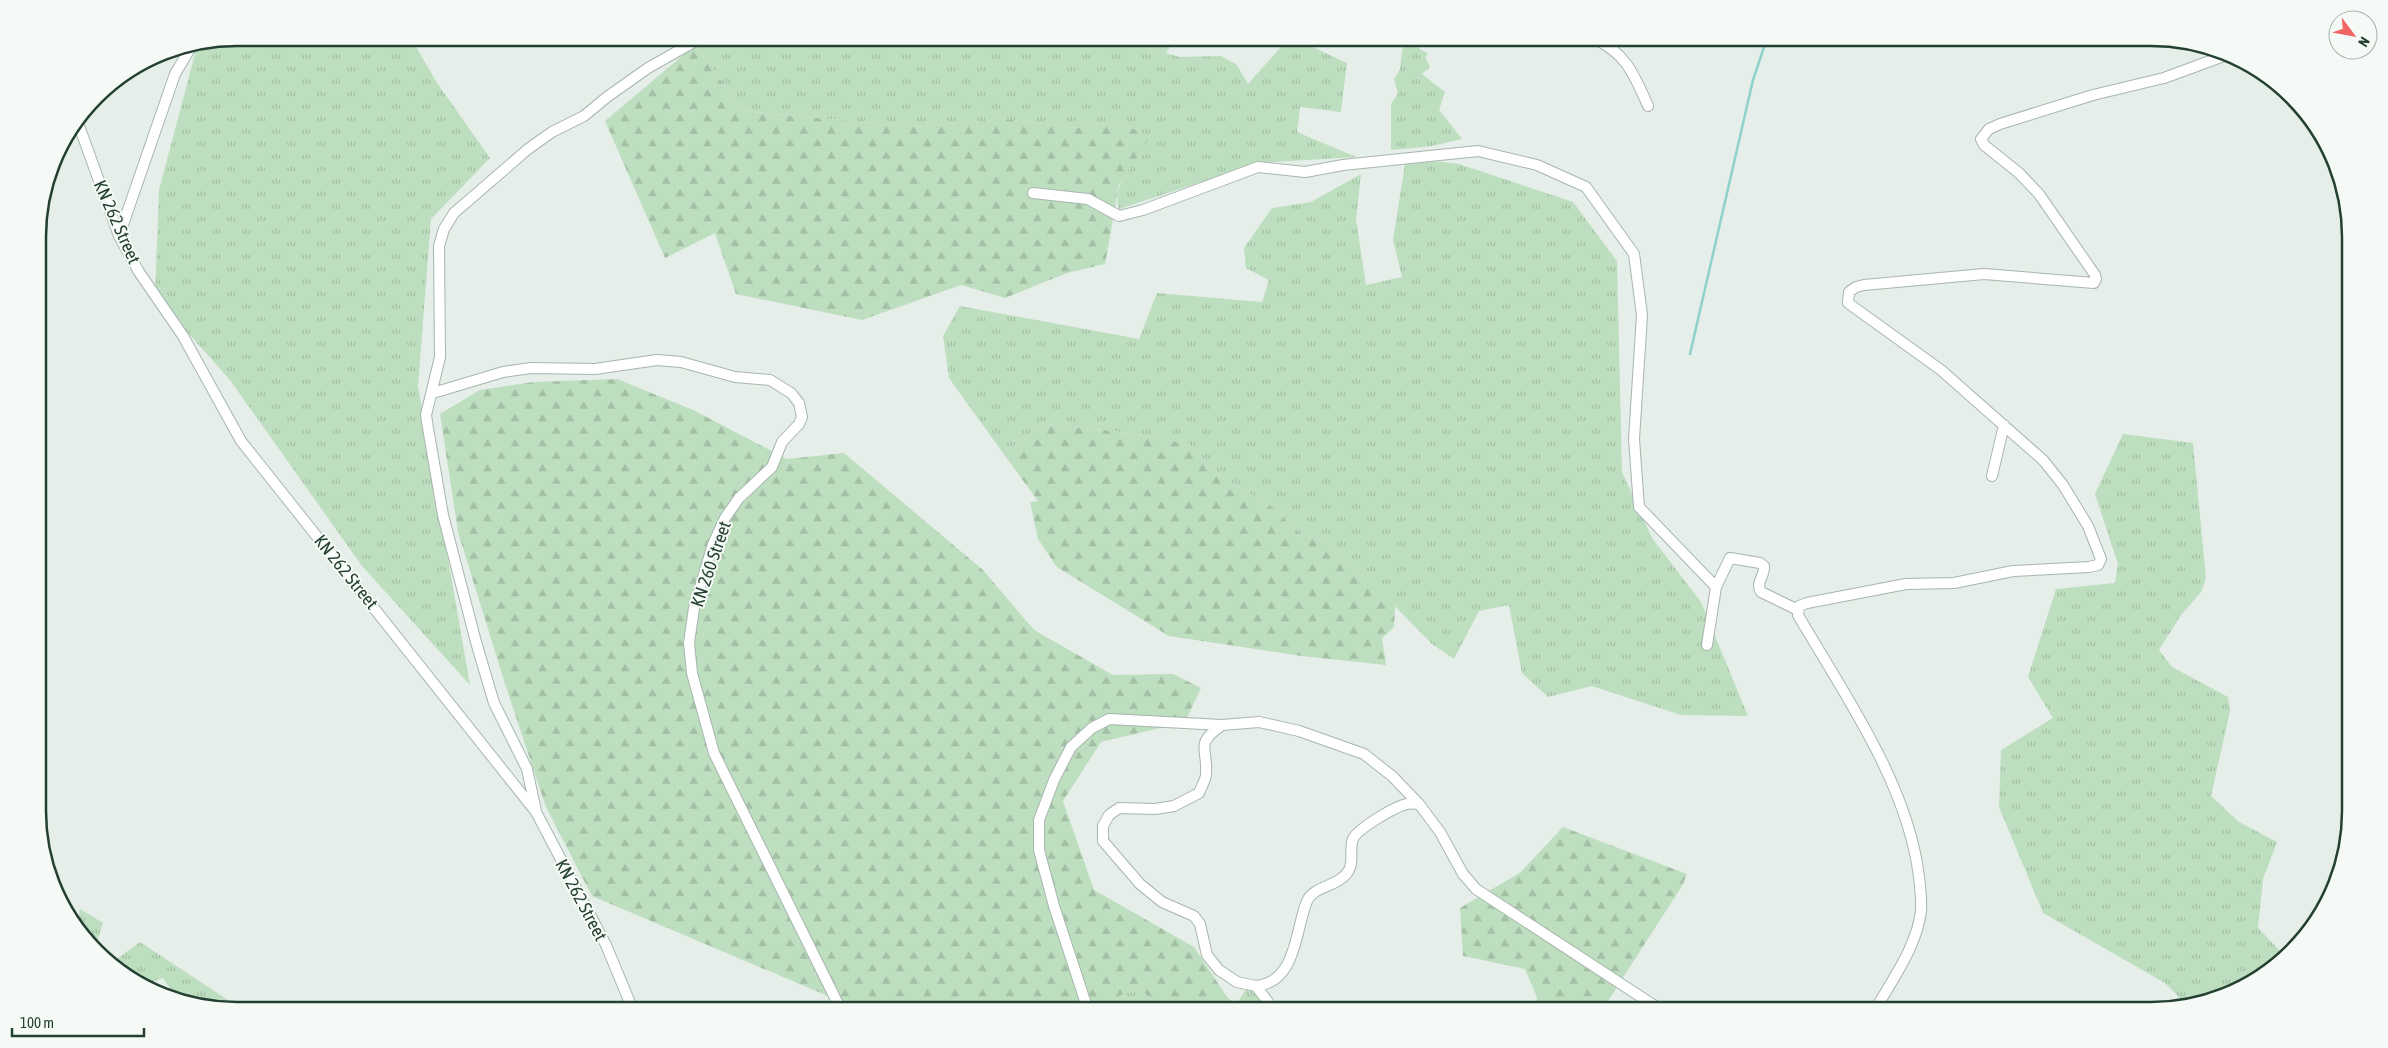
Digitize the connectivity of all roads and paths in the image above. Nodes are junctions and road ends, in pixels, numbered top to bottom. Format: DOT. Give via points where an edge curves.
graph roads {
  1 [pos="687,46"];
  2 [pos="1610,46"];
  3 [pos="187,53"];
  4 [pos="2217,58"];
  5 [pos="1648,106"];
  6 [pos="80,129"];
  7 [pos="1033,193"];
  8 [pos="119,236"];
  9 [pos="433,393"];
  10 [pos="2004,425"];
  11 [pos="1992,476"];
  12 [pos="1716,587"];
  13 [pos="1798,610"];
  14 [pos="1707,645"];
  15 [pos="1222,725"];
  16 [pos="1419,804"];
  17 [pos="536,812"];
  18 [pos="1256,986"];
  19 [pos="630,1002"];
  20 [pos="837,1002"];
  21 [pos="1085,1002"];
  22 [pos="1268,1002"];
  23 [pos="1649,1002"];
  24 [pos="1879,1002"];
  1 -- 9 [label="street" via="648,68 584,116 528,149 454,214 444,229 439,246 440,357"];
  2 -- 5 [label="street" via="1631,67"];
  3 -- 8 [label="street" via="175,74"];
  4 -- 10 [label="street" via="2164,78 2093,95 2000,124 1983,135 1981,140 1984,144 2039,194 2095,274 2094,283 1984,274 1864,285 1848,292 1848,303 1942,370"];
  6 -- 8 [label="street, KN 262 Street"];
  7 -- 12 [label="street" via="1088,199 1119,216 1258,166 1306,172 1478,151 1538,165 1586,187 1634,254 1642,314 1634,439 1639,507"];
  8 -- 17 [label="street, KN 262 Street" via="139,272 183,336 241,440"];
  9 -- 17 [label="street" via="426,415 443,516 492,694 526,769"];
  9 -- 20 [label="street, KN 260 Street" via="503,372 531,368 595,369 657,360 681,362 735,377 770,380 791,393 799,403 802,417 799,424 782,442 772,467 739,498 713,544 694,608 690,643 694,682 714,753"];
  10 -- 11 [label="street"];
  10 -- 13 [label="street" via="2043,460 2063,485 2095,541 2100,559 2098,565 2013,571 1954,583 1906,584 1807,603 1799,606"];
  12 -- 13 [label="street" via="1730,558 1760,563 1764,566 1758,584 1761,592"];
  12 -- 14 [label="street"];
  13 -- 24 [label="street" via="1872,744 1904,811 1917,858 1921,911 1915,937"];
  15 -- 16 [label="street" via="1259,722 1299,731 1364,754 1392,776"];
  15 -- 18 [label="street" via="1207,735 1203,749 1206,774 1199,793 1174,806 1119,808 1102,826 1103,841 1140,884 1162,902 1194,916 1200,924 1207,955 1219,970 1237,982"];
  15 -- 21 [label="street" via="1109,720 1092,728 1071,747 1054,780 1039,820 1039,850"];
  16 -- 18 [label="street" via="1396,809 1364,828 1353,839 1349,870 1334,885 1319,888 1308,899 1298,940 1281,974 1268,985"];
  16 -- 23 [label="street" via="1440,832 1463,874 1476,888"];
  17 -- 19 [label="street, KN 262 Street" via="606,945"];
  18 -- 22 [label="street"];
}
